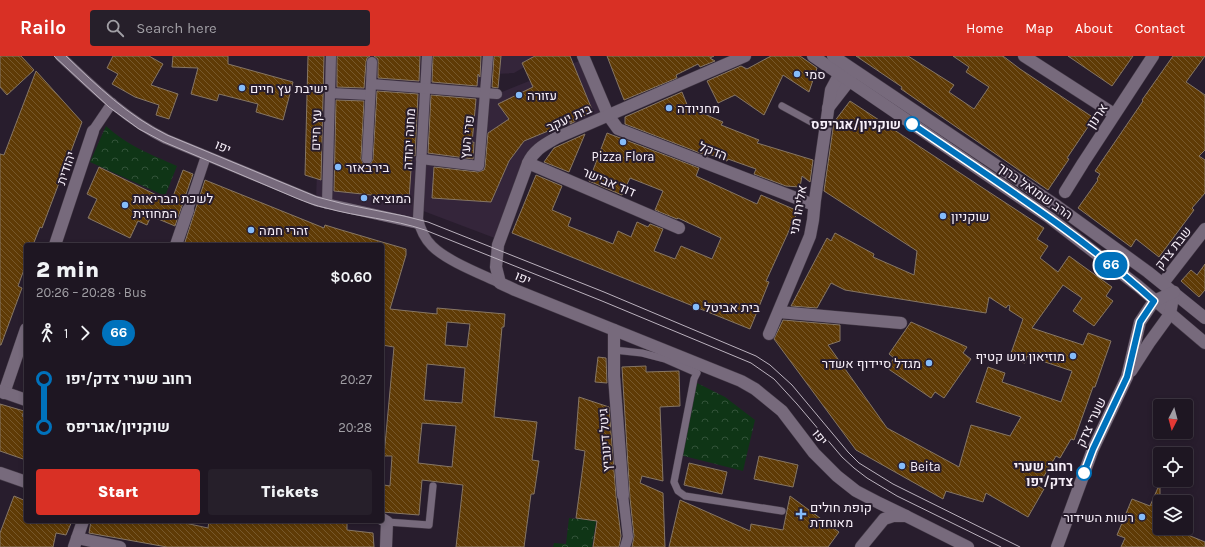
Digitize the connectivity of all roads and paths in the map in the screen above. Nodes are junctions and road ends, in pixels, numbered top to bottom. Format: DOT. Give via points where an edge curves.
graph roads {
  1 [pos="60,56"];
  2 [pos="331,56"];
  3 [pos="427,56"];
  4 [pos="488,56"];
  5 [pos="583,56"];
  6 [pos="745,56"];
  7 [pos="813,56"];
  8 [pos="833,56"];
  9 [pos="1024,56"];
  10 [pos="1153,56"];
  11 [pos="726,59"];
  12 [pos="372,62"];
  13 [pos="851,69"];
  14 [pos="844,78"];
  15 [pos="371,84"];
  16 [pos="425,87"];
  17 [pos="330,93"];
  18 [pos="485,93"];
  19 [pos="497,94"];
  20 [pos="370,95"];
  21 [pos="112,103"];
  22 [pos="782,106"];
  23 [pos="1114,114"];
  24 [pos="608,115"];
  25 [pos="824,129"];
  26 [pos="93,131"];
  27 [pos="206,156"];
  28 [pos="367,159"];
  29 [pos="421,159"];
  30 [pos="528,163"];
  31 [pos="1065,192"];
  32 [pos="327,204"];
  33 [pos="814,206"];
  34 [pos="188,210"];
  35 [pos="419,224"];
  36 [pos="679,228"];
  37 [pos="1205,229"];
  38 [pos="56,243"];
  39 [pos="177,243"];
  40 [pos="1163,283"];
  41 [pos="500,284"];
  42 [pos="1174,292"];
  43 [pos="1154,301"];
  44 [pos="779,312"];
  45 [pos="1170,314"];
  46 [pos="1205,318"];
  47 [pos="901,323"];
  48 [pos="614,330"];
  49 [pos="24,334"];
  50 [pos="769,334"];
  51 [pos="1205,343"];
  52 [pos="614,350"];
  53 [pos="1127,377"];
  54 [pos="2,392"];
  55 [pos="24,399"];
  56 [pos="0,473"];
  57 [pos="24,481"];
  58 [pos="433,486"];
  59 [pos="623,495"];
  60 [pos="782,511"];
  61 [pos="906,516"];
  62 [pos="385,521"];
  63 [pos="82,523"];
  64 [pos="76,543"];
  65 [pos="120,547"];
  66 [pos="386,547"];
  67 [pos="625,547"];
  68 [pos="861,547"];
  69 [pos="968,547"];
  70 [pos="1057,547"];
  1 -- 21 [label="street, יפו"];
  2 -- 17 [label="street, עץ חיים"];
  3 -- 16 [label="street, מחנה יהודה"];
  4 -- 18 [label="street, פרי העץ"];
  5 -- 24 [label="street, הדקל"];
  6 -- 11 [label="street, בית יעקב"];
  7 -- 14 [label="street, הרב שמואל ברוך"];
  8 -- 13 [label="street, הרב שמואל ברוך"];
  9 -- 23 [label="street"];
  10 -- 23 [label="street, ארנון"];
  11 -- 24 [label="street, בית יעקב"];
  12 -- 15 [label="street"];
  13 -- 14 [label="street"];
  13 -- 40 [label="street, הרב שמואל ברוך" via="1057,206"];
  14 -- 25 [label="street, אליהו מני" via="830,90"];
  14 -- 43 [label="street, הרב שמואל ברוך" via="1050,218"];
  15 -- 16 [label="street"];
  15 -- 20 [label="street"];
  16 -- 18 [label="street"];
  16 -- 29 [label="street, מחנה יהודה"];
  17 -- 20 [label="street"];
  17 -- 32 [label="street, עץ חיים"];
  18 -- 19 [label="street"];
  18 -- 29 [label="street, פרי העץ" via="479,166"];
  20 -- 28 [label="street"];
  21 -- 26 [label="street, יהודית"];
  21 -- 27 [label="street, יפו" via="152,132"];
  22 -- 25 [label="lane"];
  23 -- 31 [label="street, ארנון"];
  24 -- 30 [label="street, בית יעקב" via="541,147"];
  24 -- 33 [label="street, הדקל" via="618,129"];
  25 -- 33 [label="street, אליהו מני"];
  26 -- 38 [label="street, יהודית"];
  27 -- 32 [label="street, יפו"];
  27 -- 34 [label="street"];
  29 -- 35 [label="street, מחנה יהודה"];
  30 -- 36 [label="street, דוד אבישר"];
  30 -- 41 [label="street, בית יעקב" via="498,245 496,267"];
  32 -- 35 [label="street, יפו"];
  33 -- 44 [label="street, אליהו מני" via="810,236"];
  34 -- 39 [label="street"];
  35 -- 41 [label="street, יפו" via="431,246 439,252"];
  37 -- 40 [label="street, שבת צדק"];
  40 -- 42 [label="street, הרב שמואל ברוך"];
  41 -- 48 [label="street, יפו"];
  42 -- 43 [label="street"];
  42 -- 45 [label="street, שערי צדק"];
  42 -- 46 [label="street, הרב שמואל ברוך"];
  43 -- 45 [label="street, הרב שמואל ברוך"];
  43 -- 53 [label="street, שערי צדק" via="1140,322"];
  44 -- 47 [label="street"];
  44 -- 50 [label="street, אליהו מני"];
  45 -- 51 [label="street, הרב שמואל ברוך"];
  45 -- 53 [label="street, שערי צדק"];
  48 -- 52 [label="street, גיטל דינוביץ"];
  48 -- 61 [label="street, יפו" via="755,389 782,412 814,453 837,476 879,504"];
  49 -- 54 [label="street"];
  52 -- 59 [label="street, גיטל דינוביץ"];
  52 -- 60 [label="lane" via="665,359 696,373 674,482 678,491 685,496"];
  53 -- 70 [label="street, שערי צדק" via="1093,449"];
  54 -- 55 [label="street"];
  56 -- 57 [label="street"];
  58 -- 62 [label="lane" via="429,525"];
  59 -- 67 [label="street, גיטל דינוביץ" via="628,537"];
  61 -- 68 [label="street" via="884,519"];
  61 -- 69 [label="street, יפו"];
  62 -- 66 [label="street"];
  63 -- 64 [label="street"];
  64 -- 65 [label="street"];
}
